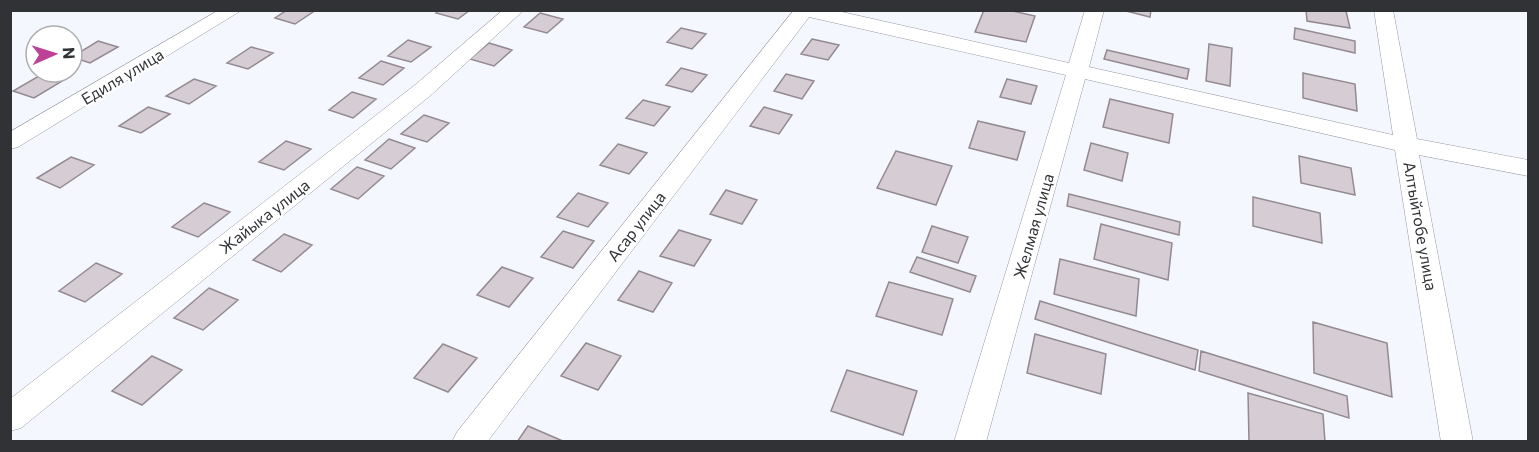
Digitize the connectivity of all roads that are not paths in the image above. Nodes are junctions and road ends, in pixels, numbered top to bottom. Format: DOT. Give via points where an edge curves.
graph roads {
  1 [pos="232,10"];
  2 [pos="515,10"];
  3 [pos="805,10"];
  4 [pos="1095,10"];
  5 [pos="1383,10"];
  6 [pos="1078,70"];
  7 [pos="10,142"];
  8 [pos="1407,145"];
  9 [pos="1528,168"];
  10 [pos="10,418"];
  11 [pos="468,441"];
  12 [pos="970,441"];
  13 [pos="1457,441"];
  1 -- 7 [label="street, Едиля улица"];
  2 -- 10 [label="street, Жайыка улица" via="423,90"];
  3 -- 6 [label="street"];
  3 -- 11 [label="street, Асар улица"];
  4 -- 6 [label="street, Желмая улица"];
  5 -- 8 [label="street, Алтыйтобе улица"];
  6 -- 8 [label="street"];
  6 -- 12 [label="street, Желмая улица"];
  8 -- 9 [label="street"];
  8 -- 13 [label="street, Алтыйтобе улица"];
}
